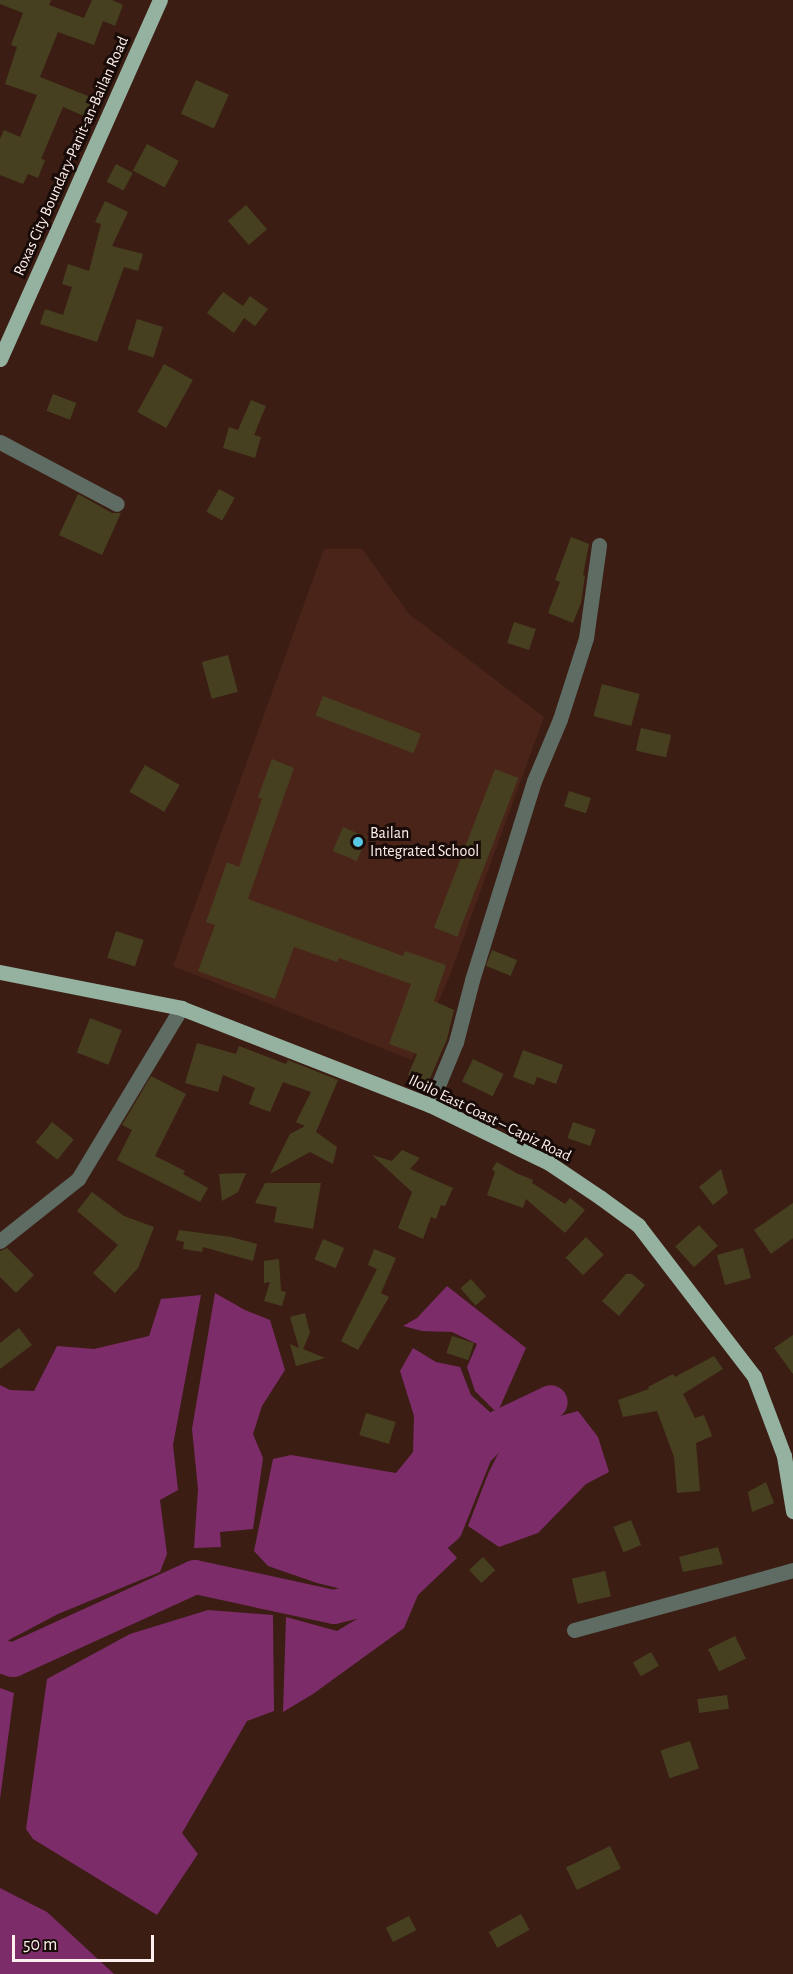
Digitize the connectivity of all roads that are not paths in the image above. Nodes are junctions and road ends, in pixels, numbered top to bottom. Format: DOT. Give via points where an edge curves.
graph roads {
  1 [pos="160,0"];
  2 [pos="0,359"];
  3 [pos="0,442"];
  4 [pos="117,504"];
  5 [pos="599,545"];
  6 [pos="0,972"];
  7 [pos="181,1008"];
  8 [pos="430,1105"];
  9 [pos="0,1241"];
  10 [pos="788,1456"];
  11 [pos="793,1511"];
  12 [pos="793,1570"];
  13 [pos="574,1630"];
  1 -- 2 [label="main road, Roxas City Boundary-Panit-an-Bailan Road"];
  3 -- 4 [label="street"];
  5 -- 8 [label="street" via="586,638 560,719 534,781 456,1042"];
  6 -- 7 [label="main road, Iloilo East Coast – Capiz Road"];
  7 -- 8 [label="main road, Iloilo East Coast – Capiz Road"];
  7 -- 9 [label="street" via="78,1179"];
  8 -- 10 [label="main road, Iloilo East Coast – Capiz Road" via="549,1164 638,1225 754,1376"];
  10 -- 11 [label="main road, Iloilo East Coast – Capiz Road"];
  12 -- 13 [label="street"];
}
